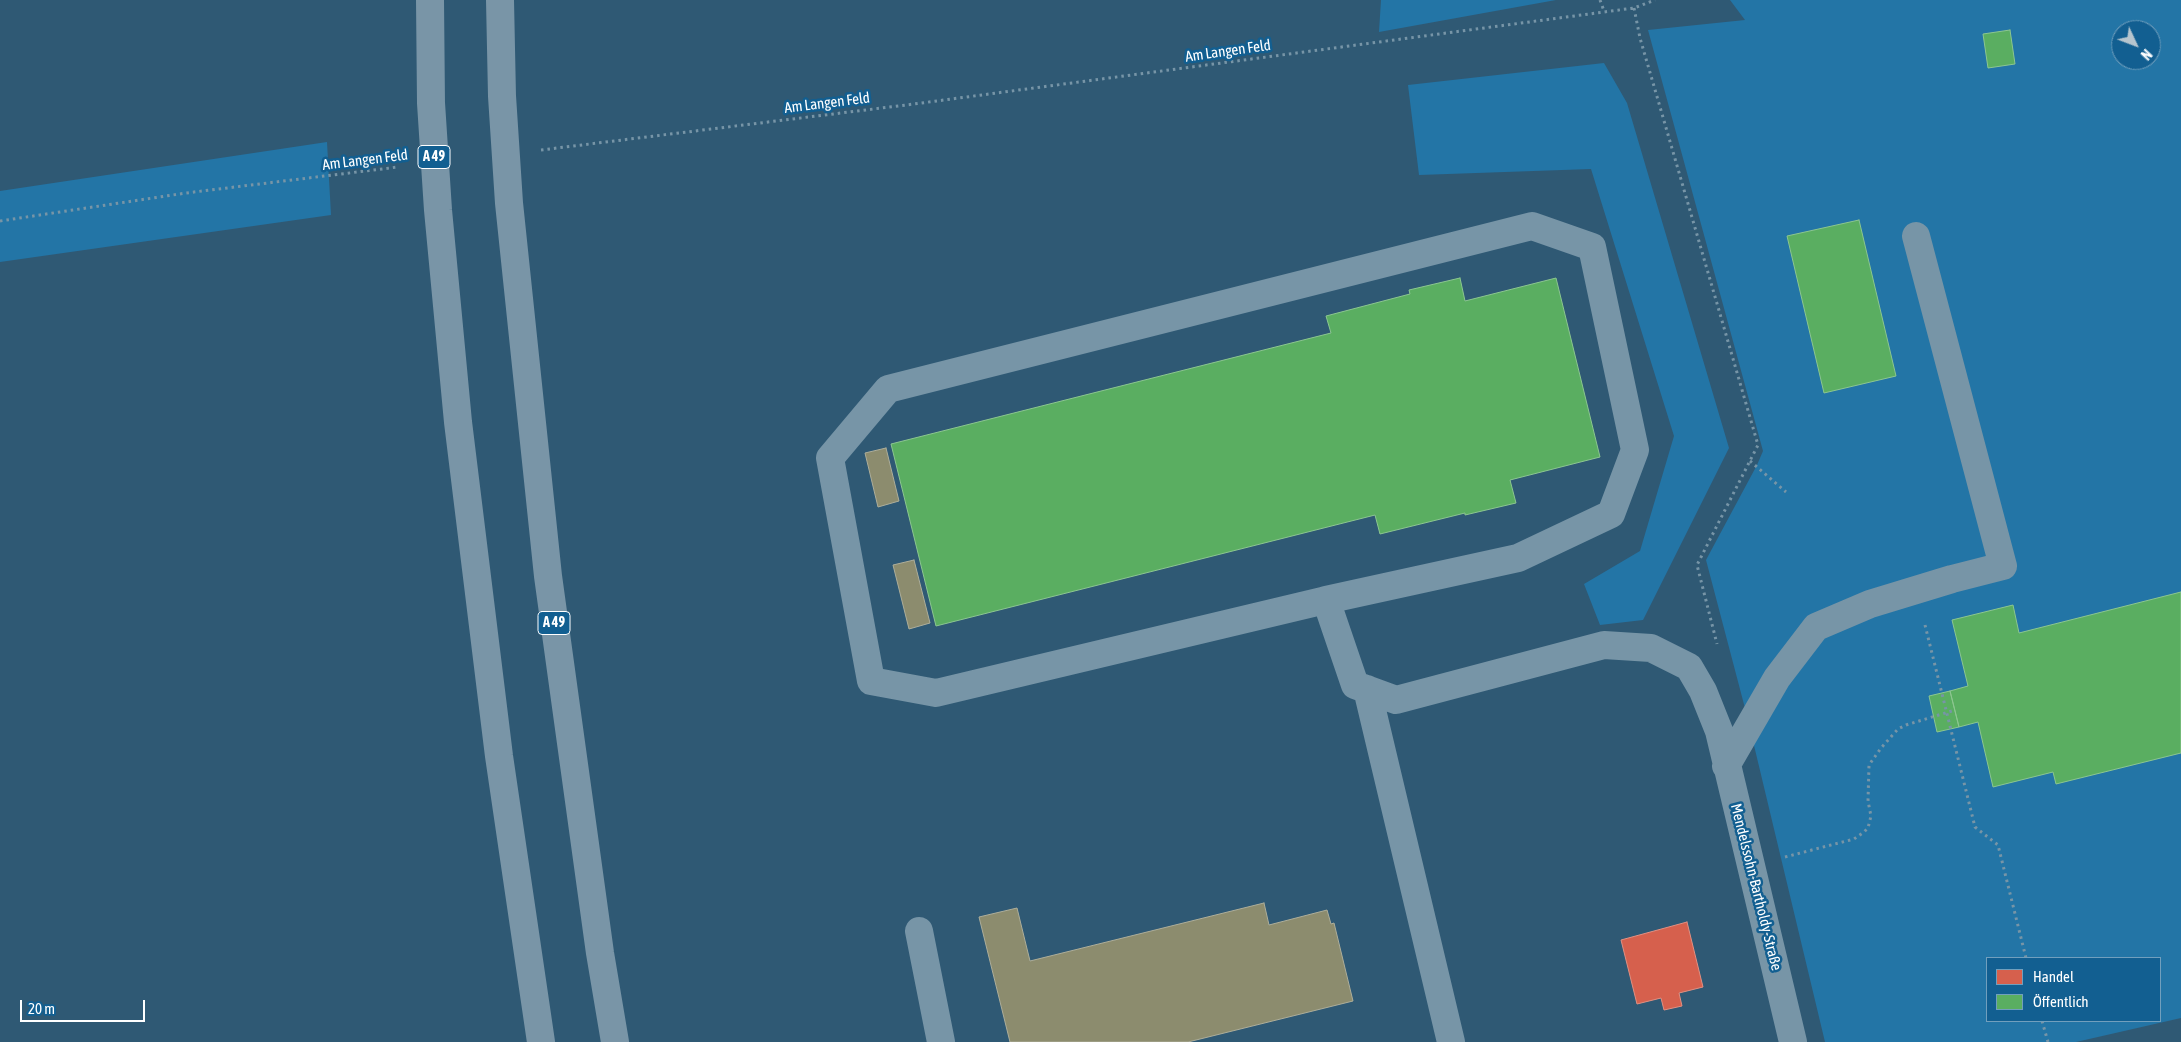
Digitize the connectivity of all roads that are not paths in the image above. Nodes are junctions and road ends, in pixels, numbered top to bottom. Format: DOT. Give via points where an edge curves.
graph roads {
  1 [pos="430,0"];
  2 [pos="500,0"];
  3 [pos="1916,236"];
  4 [pos="1326,600"];
  5 [pos="1367,689"];
  6 [pos="1726,766"];
  7 [pos="919,931"];
  8 [pos="541,1042"];
  9 [pos="615,1042"];
  10 [pos="941,1042"];
  11 [pos="1451,1042"];
  12 [pos="1793,1042"];
  1 -- 8 [label="highway, A 49" via="431,103 438,210 458,422 499,756"];
  2 -- 9 [label="highway, A 49" via="509,203 548,576"];
  3 -- 6 [label="street" via="2003,566 1870,604 1816,627 1777,678"];
  4 -- 4 [label="street" via="1518,558 1611,514 1636,450 1592,247 1532,226 888,390 830,458 871,681 936,693"];
  4 -- 5 [label="street" via="1355,685"];
  5 -- 6 [label="street, Mendelssohn-Bartholdy-Straße" via="1396,700 1604,645 1651,648 1689,667 1719,731"];
  5 -- 11 [label="street"];
  6 -- 12 [label="street, Mendelssohn-Bartholdy-Straße"];
  7 -- 10 [label="street"];
}
